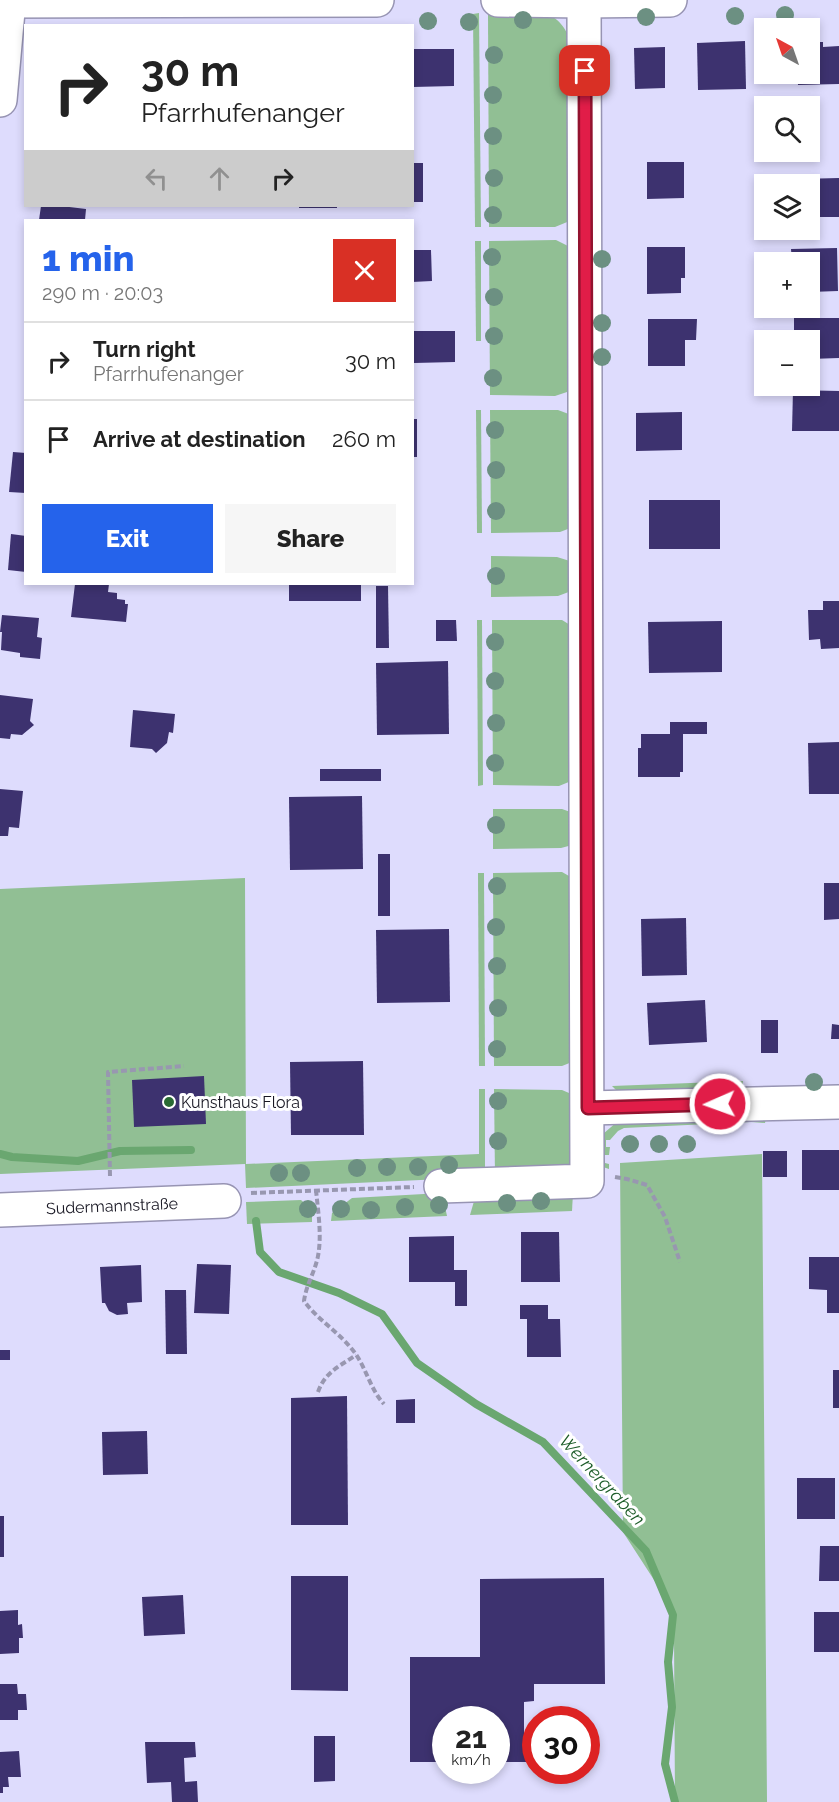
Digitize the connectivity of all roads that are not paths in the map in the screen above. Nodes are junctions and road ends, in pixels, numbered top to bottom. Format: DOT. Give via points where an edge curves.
graph roads {
  1 [pos="9,0"];
  2 [pos="377,0"];
  3 [pos="498,0"];
  4 [pos="670,0"];
  5 [pos="584,1"];
  6 [pos="0,2"];
  7 [pos="0,100"];
  8 [pos="839,1102"];
  9 [pos="588,1108"];
  10 [pos="441,1186"];
  11 [pos="224,1201"];
  12 [pos="0,1210"];
  1 -- 2 [label="street"];
  1 -- 6 [label="street"];
  1 -- 7 [label="street"];
  3 -- 5 [label="street"];
  4 -- 5 [label="street"];
  5 -- 9 [label="street"];
  8 -- 9 [label="street"];
  9 -- 10 [label="street" via="587,1178"];
  11 -- 12 [label="street, Sudermannstraße"];
}
